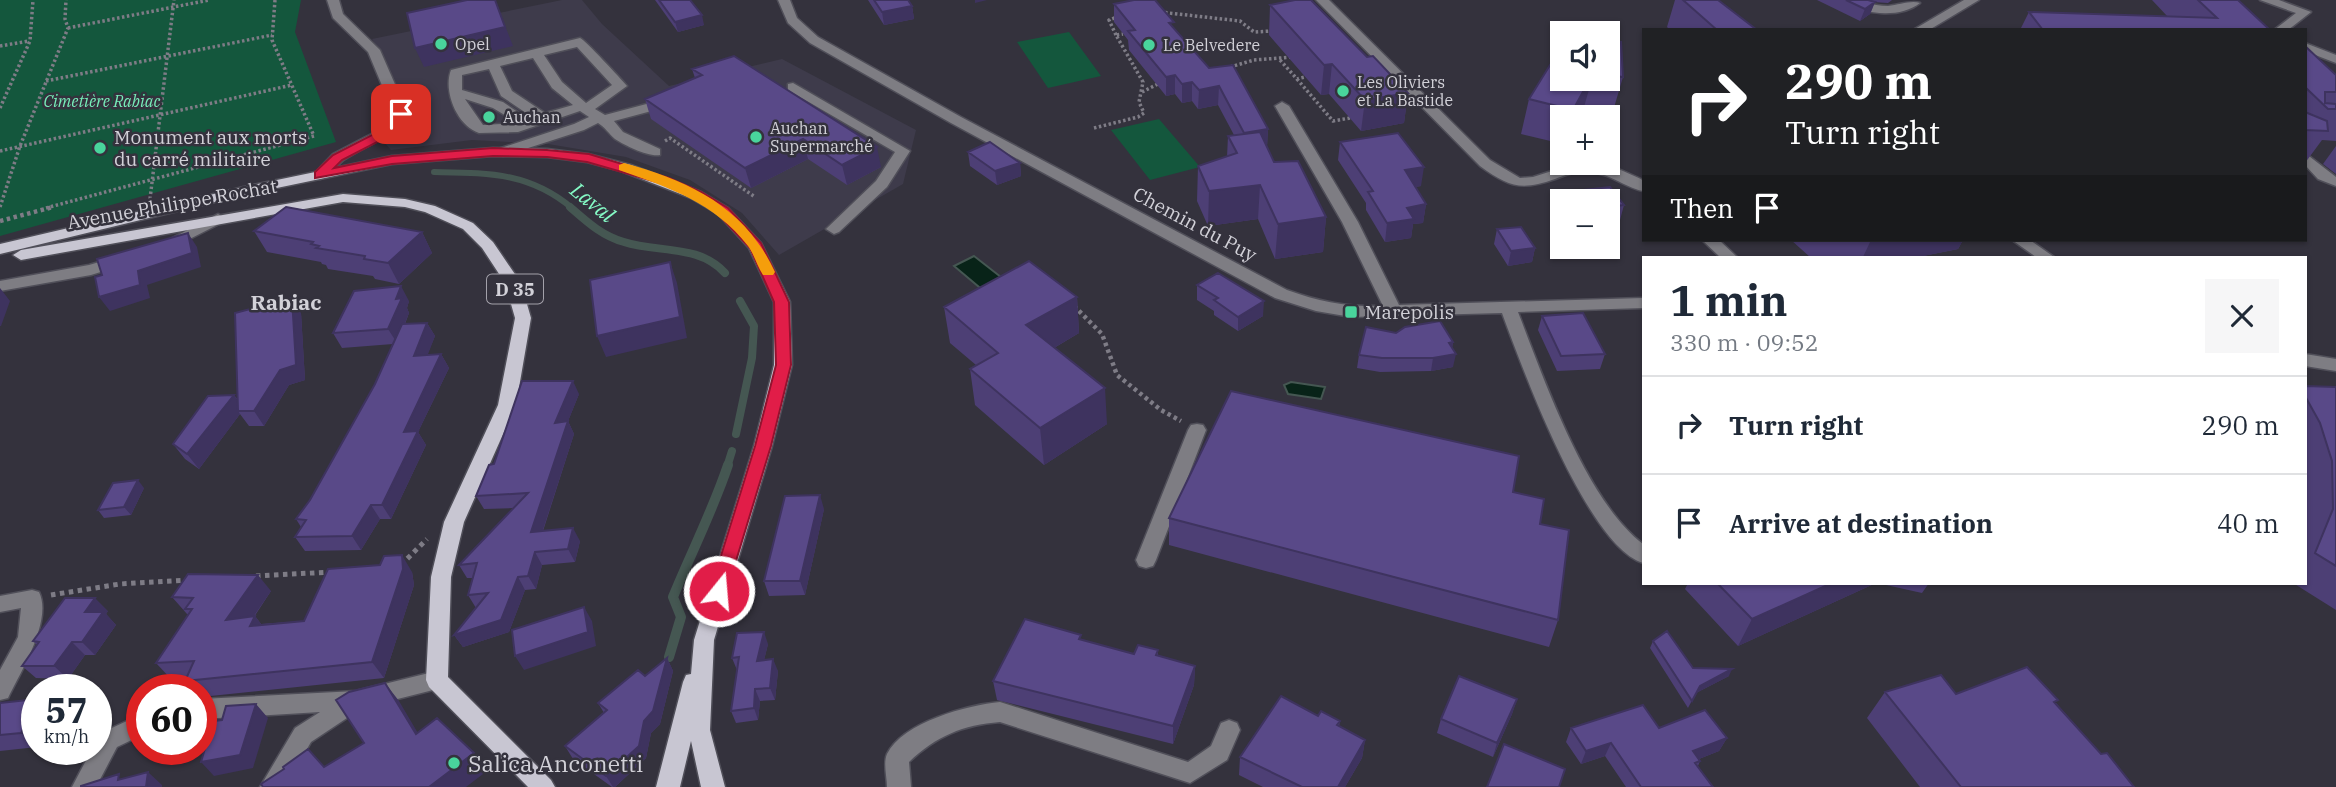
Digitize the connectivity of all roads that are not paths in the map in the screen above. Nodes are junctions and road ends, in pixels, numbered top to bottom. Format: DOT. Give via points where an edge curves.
graph roads {
  1 [pos="334,0"];
  2 [pos="784,0"];
  3 [pos="1322,0"];
  4 [pos="1848,0"];
  5 [pos="1973,0"];
  6 [pos="2266,0"];
  7 [pos="2318,0"];
  8 [pos="1914,3"];
  9 [pos="2305,12"];
  10 [pos="1923,28"];
  11 [pos="2283,28"];
  12 [pos="2307,48"];
  13 [pos="536,52"];
  14 [pos="2336,59"];
  15 [pos="493,64"];
  16 [pos="793,87"];
  17 [pos="454,92"];
  18 [pos="672,101"];
  19 [pos="1282,106"];
  20 [pos="592,113"];
  21 [pos="543,118"];
  22 [pos="579,127"];
  23 [pos="503,152"];
  24 [pos="655,152"];
  25 [pos="569,156"];
  26 [pos="2307,159"];
  27 [pos="320,175"];
  28 [pos="2336,182"];
  29 [pos="1642,187"];
  30 [pos="248,190"];
  31 [pos="259,212"];
  32 [pos="218,219"];
  33 [pos="834,229"];
  34 [pos="1712,242"];
  35 [pos="2023,242"];
  36 [pos="0,249"];
  37 [pos="1728,256"];
  38 [pos="2044,256"];
  39 [pos="0,259"];
  40 [pos="0,286"];
  41 [pos="1642,303"];
  42 [pos="1508,308"];
  43 [pos="1394,313"];
  44 [pos="2307,360"];
  45 [pos="2336,365"];
  46 [pos="1197,430"];
  47 [pos="1642,555"];
  48 [pos="1146,560"];
  49 [pos="0,604"];
  50 [pos="704,640"];
  51 [pos="437,680"];
  52 [pos="0,691"];
  53 [pos="356,700"];
  54 [pos="217,708"];
  55 [pos="1229,730"];
  56 [pos="126,732"];
  57 [pos="84,787"];
  58 [pos="272,787"];
  59 [pos="543,787"];
  60 [pos="668,787"];
  61 [pos="713,787"];
  62 [pos="899,787"];
  1 -- 27 [label="street" via="337,15 374,50 401,114 384,133 338,158"];
  2 -- 43 [label="street, Chemin du Puy" via="792,20 814,40 1281,294 1350,312"];
  3 -- 29 [label="street" via="1500,174 1514,182 1529,181 1587,168 1612,172"];
  4 -- 8 [label="street" via="1894,11"];
  5 -- 10 [label="street"];
  6 -- 9 [label="street"];
  7 -- 9 [label="street"];
  9 -- 11 [label="street"];
  12 -- 14 [label="street"];
  13 -- 15 [label="street"];
  13 -- 20 [label="street" via="557,85"];
  13 -- 20 [label="street" via="580,42 620,86"];
  15 -- 17 [label="street" via="456,73"];
  15 -- 21 [label="street" via="506,93"];
  16 -- 33 [label="street" via="903,151 882,184"];
  17 -- 21 [label="street" via="498,105 519,119"];
  17 -- 21 [label="street" via="479,129 518,128"];
  18 -- 20 [label="street" via="635,111"];
  19 -- 43 [label="street" via="1350,222"];
  20 -- 21 [label="street"];
  20 -- 22 [label="street"];
  20 -- 24 [label="street" via="618,135"];
  22 -- 23 [label="street"];
  22 -- 25 [label="street" via="566,142"];
  23 -- 25 [label="main road, Avenue Philippe Rochat"];
  23 -- 27 [label="main road, Avenue Philippe Rochat" via="392,160"];
  25 -- 50 [label="main road, Avenue Philippe Rochat" via="664,180 723,211 756,246 782,302 783,365"];
  26 -- 28 [label="street"];
  27 -- 30 [label="main road, Avenue Philippe Rochat"];
  30 -- 31 [label="main road" via="172,218"];
  30 -- 36 [label="main road, Avenue Philippe Rochat"];
  31 -- 32 [label="main road, Avenue Philippe Rochat / D 35"];
  31 -- 51 [label="main road, Avenue Philippe Rochat / D 35" via="343,198 379,198 430,209 468,226 488,245 513,283 523,318 512,380 507,405 453,522 441,577"];
  32 -- 39 [label="main road, Avenue Philippe Rochat / D 35"];
  32 -- 40 [label="street" via="144,254 91,270"];
  34 -- 37 [label="street"];
  35 -- 38 [label="street"];
  41 -- 42 [label="street, Chemin du Puy"];
  42 -- 43 [label="street, Chemin du Puy"];
  42 -- 47 [label="street" via="1536,381 1590,490 1620,538"];
  44 -- 45 [label="street"];
  46 -- 48 [label="street"];
  49 -- 52 [label="street" via="32,598 28,637"];
  50 -- 60 [label="main road"];
  50 -- 61 [label="main road, Avenue Philippe Rochat" via="699,730"];
  51 -- 53 [label="street"];
  51 -- 59 [label="main road"];
  53 -- 54 [label="street"];
  53 -- 58 [label="street" via="303,735"];
  55 -- 62 [label="street" via="1219,753 1190,773 1000,712 977,713 949,720 920,736 897,758"];
  56 -- 57 [label="street" via="109,740"];
}
